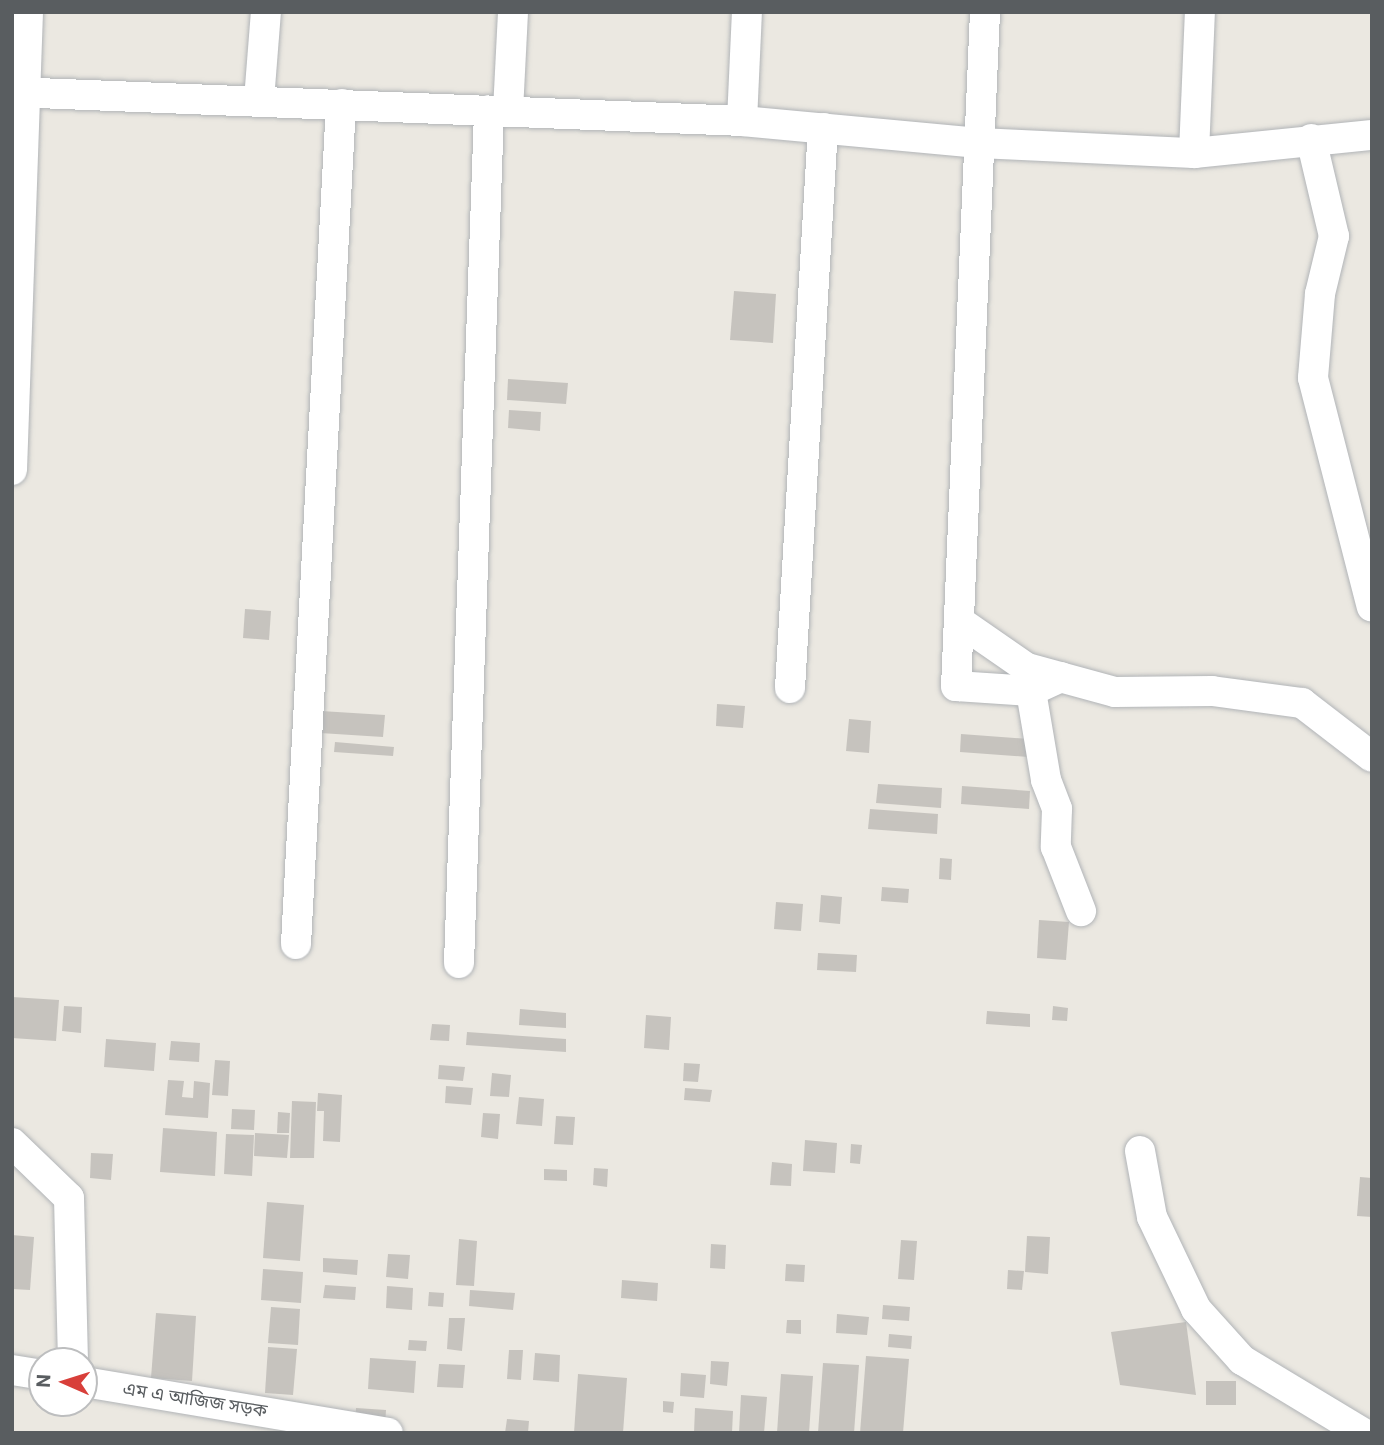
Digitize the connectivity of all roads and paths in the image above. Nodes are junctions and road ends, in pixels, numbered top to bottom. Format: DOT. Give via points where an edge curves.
graph roads {
  1 [pos="28,12"];
  2 [pos="266,12"];
  3 [pos="513,12"];
  4 [pos="747,12"];
  5 [pos="985,12"];
  6 [pos="1200,12"];
  7 [pos="17,93"];
  8 [pos="259,100"];
  9 [pos="341,104"];
  10 [pos="498,111"];
  11 [pos="742,121"];
  12 [pos="823,128"];
  13 [pos="1372,135"];
  14 [pos="1311,139"];
  15 [pos="979,143"];
  16 [pos="1194,153"];
  17 [pos="12,470"];
  18 [pos="1372,607"];
  19 [pos="959,621"];
  20 [pos="1061,677"];
  21 [pos="790,688"];
  22 [pos="1031,691"];
  23 [pos="1372,757"];
  24 [pos="1081,911"];
  25 [pos="296,944"];
  26 [pos="459,963"];
  27 [pos="12,1143"];
  28 [pos="1140,1151"];
  29 [pos="73,1347"];
  30 [pos="98,1384"];
  31 [pos="388,1433"];
  32 [pos="1363,1433"];
  1 -- 7 [label="street"];
  2 -- 8 [label="street"];
  3 -- 10 [label="street"];
  4 -- 11 [label="street"];
  5 -- 15 [label="street"];
  6 -- 16 [label="street"];
  7 -- 8 [label="street"];
  7 -- 17 [label="street"];
  8 -- 9 [label="street"];
  9 -- 10 [label="street"];
  9 -- 25 [label="street"];
  10 -- 11 [label="street"];
  10 -- 26 [label="street"];
  11 -- 12 [label="street"];
  12 -- 15 [label="street"];
  12 -- 21 [label="street"];
  13 -- 14 [label="street"];
  14 -- 16 [label="street"];
  14 -- 18 [label="street" via="1334,236 1320,294 1313,377"];
  15 -- 16 [label="street"];
  15 -- 19 [label="street"];
  19 -- 20 [label="street" via="1027,668"];
  19 -- 22 [label="street" via="956,686"];
  20 -- 22 [label="street"];
  20 -- 23 [label="street" via="1115,692 1212,691 1302,703"];
  22 -- 24 [label="street" via="1046,780 1057,810 1056,847"];
  27 -- 29 [label="street" via="69,1198"];
  28 -- 32 [label="street" via="1152,1217 1196,1309 1242,1360"];
  30 -- 31 [label="street, এম এ আজিজ সড়ক"];
}
